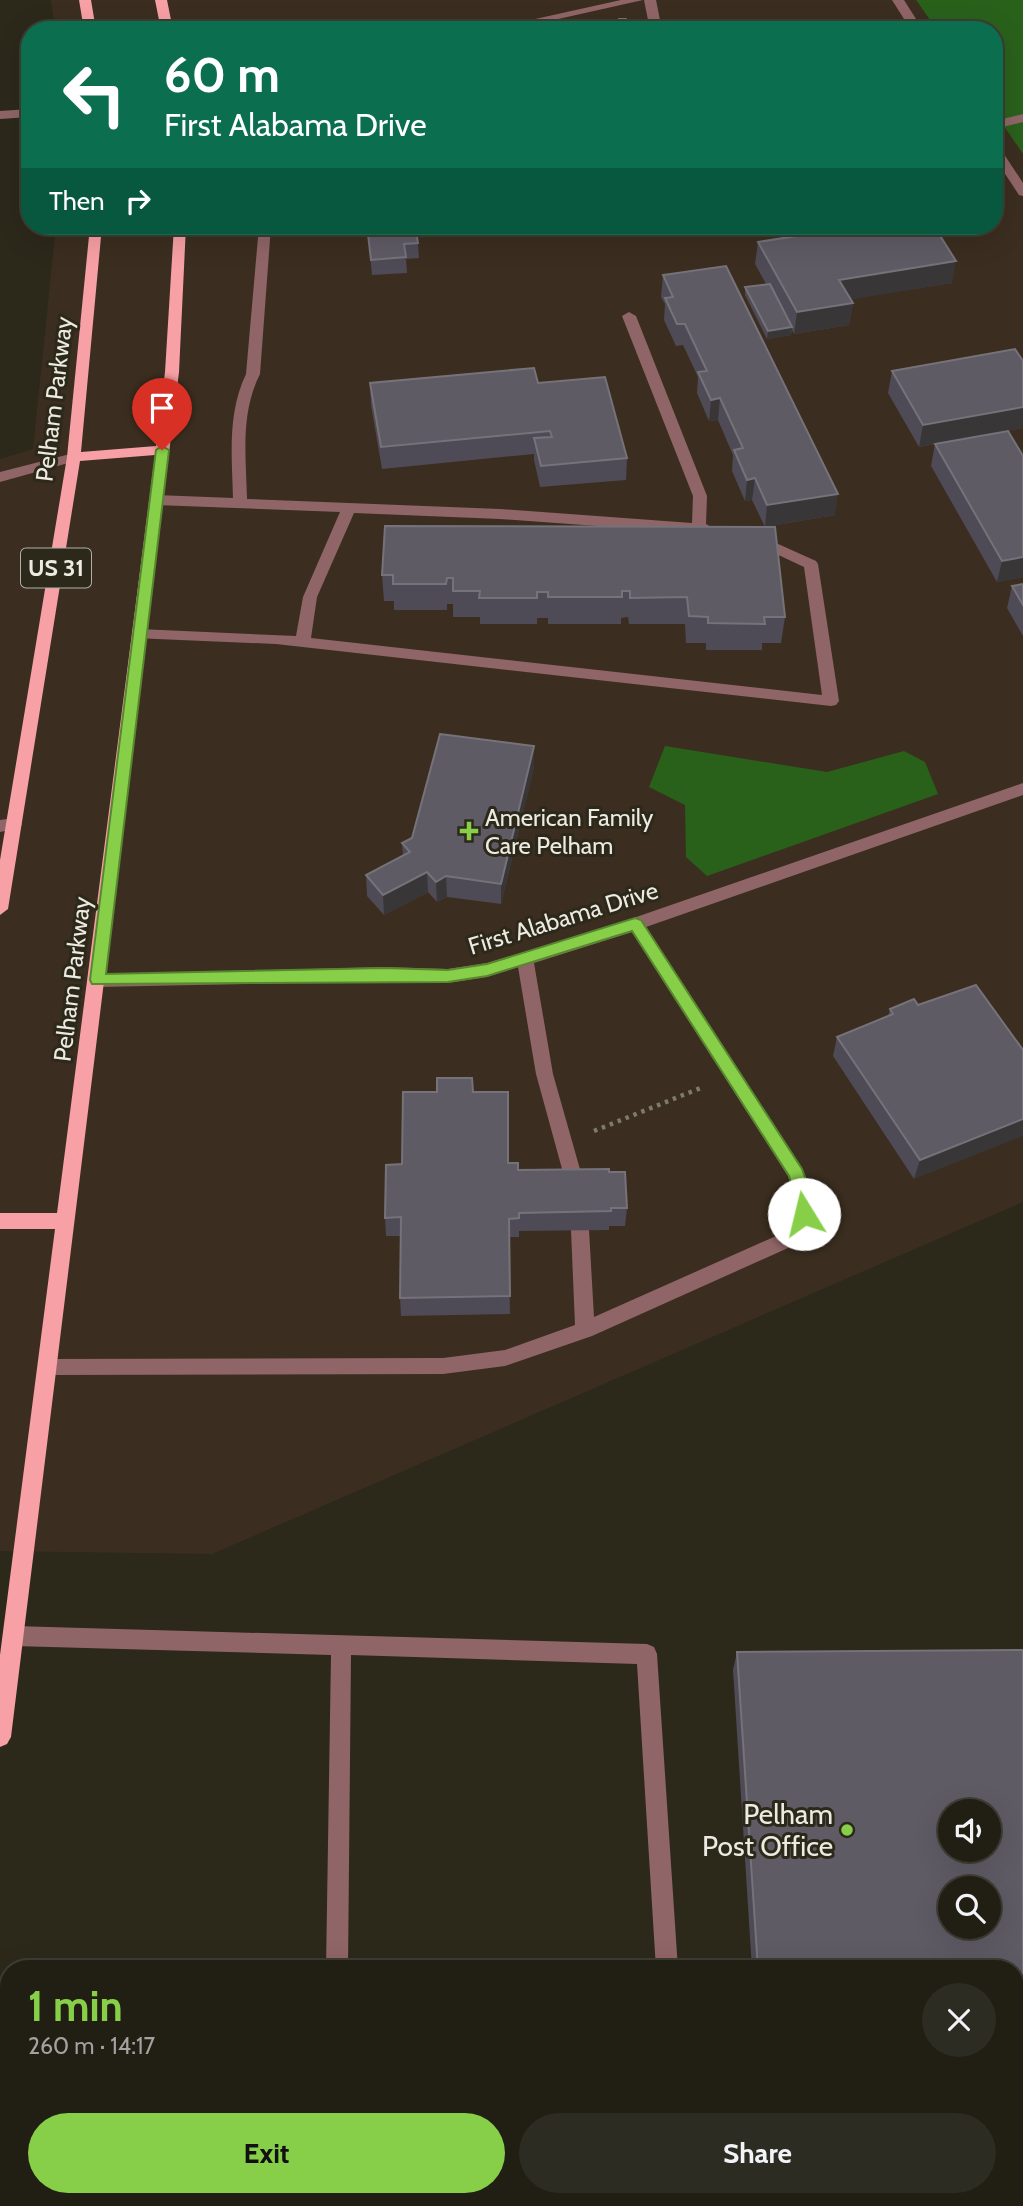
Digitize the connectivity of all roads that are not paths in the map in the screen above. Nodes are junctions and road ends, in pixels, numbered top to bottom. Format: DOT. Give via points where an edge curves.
graph roads {
  1 [pos="85,0"];
  2 [pos="162,0"];
  3 [pos="637,0"];
  4 [pos="650,0"];
  5 [pos="898,0"];
  6 [pos="612,2"];
  7 [pos="88,21"];
  8 [pos="166,21"];
  9 [pos="548,21"];
  10 [pos="654,21"];
  11 [pos="911,21"];
  12 [pos="21,114"];
  13 [pos="0,115"];
  14 [pos="1023,118"];
  15 [pos="1003,123"];
  16 [pos="1003,162"];
  17 [pos="1023,192"];
  18 [pos="95,235"];
  19 [pos="180,235"];
  20 [pos="264,235"];
  21 [pos="629,316"];
  22 [pos="162,450"];
  23 [pos="74,457"];
  24 [pos="0,477"];
  25 [pos="156,499"];
  26 [pos="240,502"];
  27 [pos="350,507"];
  28 [pos="699,528"];
  29 [pos="721,531"];
  30 [pos="743,535"];
  31 [pos="139,634"];
  32 [pos="303,642"];
  33 [pos="1023,789"];
  34 [pos="7,825"];
  35 [pos="0,909"];
  36 [pos="635,924"];
  37 [pos="525,959"];
  38 [pos="97,980"];
  39 [pos="576,1187"];
  40 [pos="0,1221"];
  41 [pos="67,1221"];
  42 [pos="580,1230"];
  43 [pos="585,1330"];
  44 [pos="49,1367"];
  45 [pos="7,1636"];
  46 [pos="341,1645"];
  47 [pos="0,1737"];
  48 [pos="337,1960"];
  49 [pos="666,1960"];
  1 -- 7 [label="main road"];
  2 -- 8 [label="main road"];
  3 -- 6 [label="street"];
  4 -- 10 [label="street"];
  5 -- 11 [label="street"];
  6 -- 9 [label="street"];
  12 -- 13 [label="street"];
  14 -- 15 [label="street"];
  16 -- 17 [label="street"];
  18 -- 23 [label="main road, Pelham Parkway / US 31"];
  19 -- 22 [label="main road, Pelham Parkway"];
  20 -- 26 [label="street" via="253,374 244,389 240,418"];
  21 -- 28 [label="street" via="700,496"];
  22 -- 23 [label="main road"];
  22 -- 25 [label="main road, Pelham Parkway"];
  23 -- 24 [label="street"];
  23 -- 34 [label="main road, Pelham Parkway / US 31"];
  25 -- 26 [label="street"];
  25 -- 31 [label="main road, Pelham Parkway"];
  26 -- 27 [label="street"];
  27 -- 28 [label="street"];
  27 -- 32 [label="street" via="310,597"];
  28 -- 29 [label="street"];
  30 -- 32 [label="street" via="811,564 831,701"];
  31 -- 32 [label="street"];
  31 -- 38 [label="main road, Pelham Parkway"];
  33 -- 36 [label="street, First Alabama Drive"];
  34 -- 35 [label="main road, Pelham Parkway / US 31"];
  36 -- 37 [label="street, First Alabama Drive"];
  36 -- 43 [label="street" via="796,1174 804,1214 797,1230 782,1242"];
  37 -- 38 [label="street, First Alabama Drive" via="448,976"];
  37 -- 39 [label="street" via="538,1054"];
  38 -- 41 [label="main road, Pelham Parkway"];
  40 -- 41 [label="main road"];
  41 -- 44 [label="main road, Pelham Parkway"];
  42 -- 43 [label="street"];
  43 -- 44 [label="street" via="505,1358 443,1366"];
  44 -- 45 [label="main road, Pelham Parkway"];
  45 -- 46 [label="street"];
  45 -- 47 [label="main road, Pelham Parkway"];
  46 -- 48 [label="street"];
  46 -- 49 [label="street" via="647,1654"];
}
